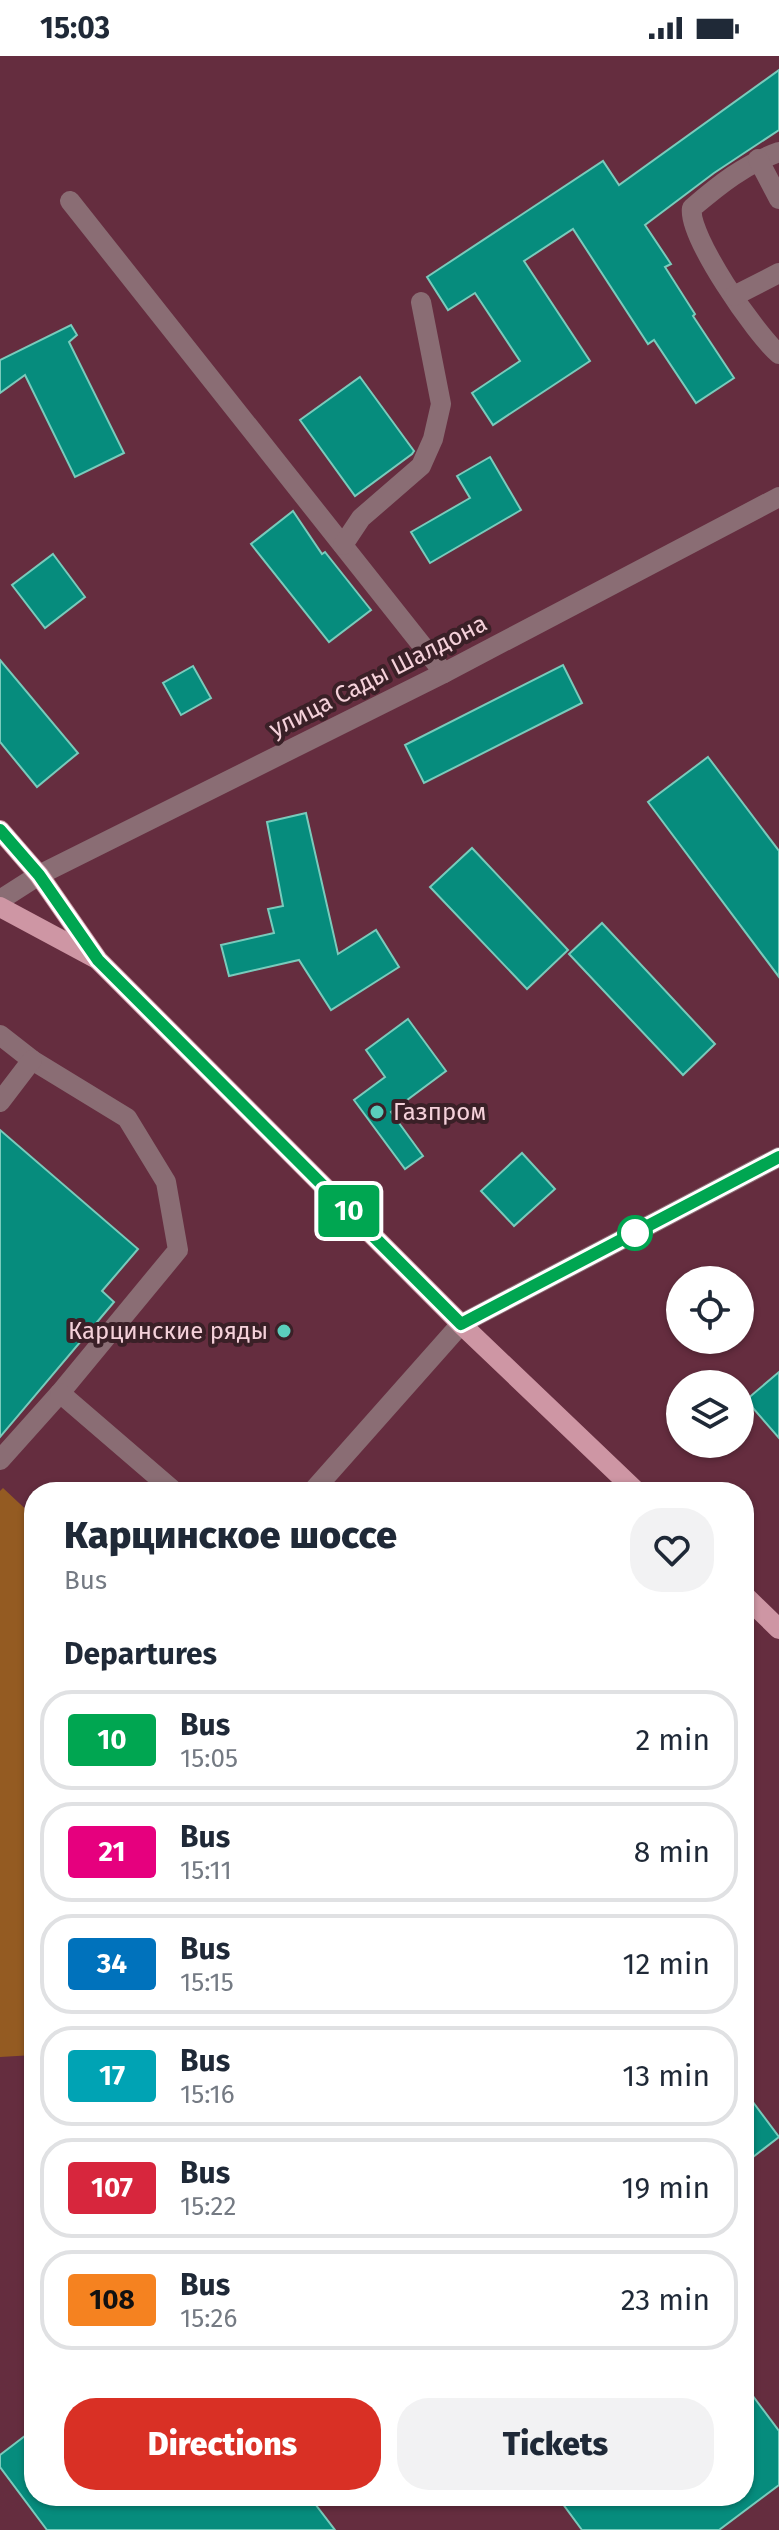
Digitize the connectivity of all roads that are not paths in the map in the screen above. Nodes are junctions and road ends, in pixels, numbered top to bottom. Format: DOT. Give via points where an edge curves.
graph roads {
  1 [pos="779,152"];
  2 [pos="758,159"];
  3 [pos="779,199"];
  4 [pos="70,201"];
  5 [pos="779,273"];
  6 [pos="734,296"];
  7 [pos="421,302"];
  8 [pos="779,354"];
  9 [pos="779,497"];
  10 [pos="343,545"];
  11 [pos="444,673"];
  12 [pos="0,830"];
  13 [pos="39,875"];
  14 [pos="0,900"];
  15 [pos="0,907"];
  16 [pos="98,960"];
  17 [pos="0,1035"];
  18 [pos="32,1060"];
  19 [pos="0,1102"];
  20 [pos="779,1157"];
  21 [pos="461,1324"];
  22 [pos="60,1393"];
  23 [pos="0,1460"];
  24 [pos="163,1482"];
  25 [pos="321,1482"];
  26 [pos="627,1482"];
  27 [pos="754,1605"];
  28 [pos="779,1629"];
  1 -- 2 [label="street"];
  2 -- 3 [label="street"];
  2 -- 6 [label="street" via="692,208 690,218"];
  4 -- 10 [label="street"];
  5 -- 6 [label="street"];
  6 -- 8 [label="street"];
  7 -- 10 [label="street" via="441,404 433,439 421,466 361,518"];
  9 -- 11 [label="street, улица Сады Шалдона"];
  10 -- 11 [label="street"];
  11 -- 13 [label="street, улица Сады Шалдона"];
  12 -- 13 [label="main road"];
  13 -- 14 [label="street, улица Сады Шалдона"];
  13 -- 16 [label="main road"];
  15 -- 16 [label="main road"];
  16 -- 21 [label="main road"];
  17 -- 18 [label="street"];
  18 -- 19 [label="street"];
  18 -- 22 [label="street" via="127,1118 166,1182 178,1250"];
  20 -- 21 [label="street"];
  21 -- 25 [label="street"];
  21 -- 26 [label="main road"];
  22 -- 23 [label="street"];
  22 -- 24 [label="street"];
  27 -- 28 [label="main road"];
}
